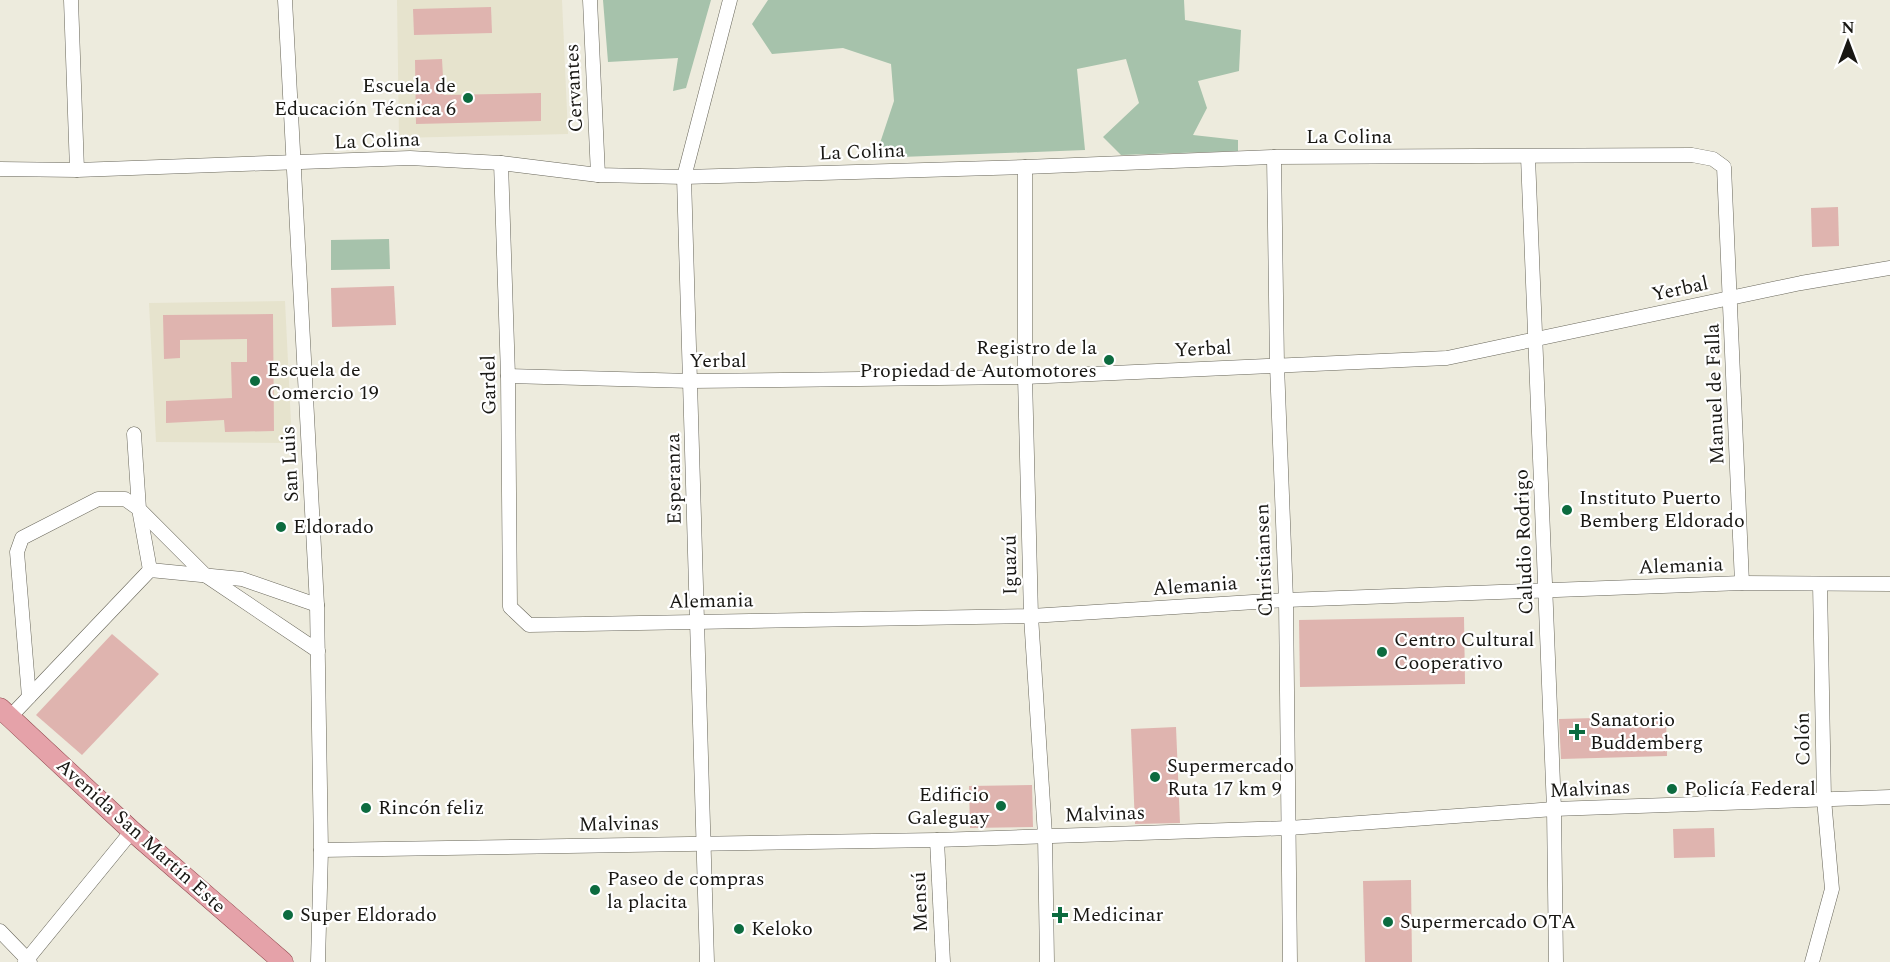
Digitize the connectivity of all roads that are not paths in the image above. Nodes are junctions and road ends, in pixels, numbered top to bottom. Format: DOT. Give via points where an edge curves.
graph roads {
  1 [pos="71,0"];
  2 [pos="285,0"];
  3 [pos="590,0"];
  4 [pos="730,0"];
  5 [pos="1274,157"];
  6 [pos="1528,157"];
  7 [pos="501,163"];
  8 [pos="292,164"];
  9 [pos="1025,167"];
  10 [pos="1724,167"];
  11 [pos="0,169"];
  12 [pos="77,170"];
  13 [pos="598,175"];
  14 [pos="684,177"];
  15 [pos="1890,268"];
  16 [pos="1730,298"];
  17 [pos="1537,339"];
  18 [pos="1277,365"];
  19 [pos="508,375"];
  20 [pos="1025,377"];
  21 [pos="691,381"];
  22 [pos="134,434"];
  23 [pos="139,509"];
  24 [pos="150,570"];
  25 [pos="205,575"];
  26 [pos="1742,583"];
  27 [pos="1820,584"];
  28 [pos="1890,584"];
  29 [pos="1545,591"];
  30 [pos="1286,600"];
  31 [pos="317,605"];
  32 [pos="510,607"];
  33 [pos="1031,616"];
  34 [pos="696,621"];
  35 [pos="318,651"];
  36 [pos="29,697"];
  37 [pos="5,712"];
  38 [pos="1890,797"];
  39 [pos="1824,799"];
  40 [pos="1554,810"];
  41 [pos="1289,828"];
  42 [pos="132,831"];
  43 [pos="1045,835"];
  44 [pos="937,840"];
  45 [pos="705,842"];
  46 [pos="321,850"];
  47 [pos="0,931"];
  48 [pos="27,961"];
  49 [pos="283,962"];
  50 [pos="318,962"];
  51 [pos="707,962"];
  52 [pos="942,962"];
  53 [pos="1047,962"];
  54 [pos="1290,962"];
  55 [pos="1556,962"];
  56 [pos="1812,962"];
  1 -- 12 [label="street"];
  2 -- 8 [label="street, San Luis"];
  3 -- 13 [label="street, Cervantes"];
  4 -- 14 [label="street, Esperanza"];
  5 -- 6 [label="street, La Colina"];
  5 -- 9 [label="street, La Colina"];
  5 -- 18 [label="street, Christiansen"];
  6 -- 10 [label="street, La Colina" via="1692,155 1713,159"];
  6 -- 17 [label="street, Caludio Rodrigo"];
  7 -- 8 [label="street, La Colina" via="410,158"];
  7 -- 13 [label="street, La Colina"];
  7 -- 19 [label="street, Gardel"];
  8 -- 12 [label="street, La Colina"];
  8 -- 31 [label="street, San Luis"];
  9 -- 14 [label="street, La Colina"];
  9 -- 20 [label="street, Iguazú"];
  10 -- 16 [label="street, Manuel de Falla"];
  11 -- 12 [label="street, La Colina"];
  13 -- 14 [label="street, La Colina"];
  14 -- 21 [label="street, Esperanza"];
  15 -- 16 [label="street, Yerbal"];
  16 -- 17 [label="street, Yerbal"];
  16 -- 26 [label="street, Manuel de Falla"];
  17 -- 18 [label="street, Yerbal" via="1447,358"];
  17 -- 29 [label="street, Caludio Rodrigo"];
  18 -- 20 [label="street, Yerbal"];
  18 -- 30 [label="street, Christiansen"];
  19 -- 21 [label="street, Yerbal"];
  19 -- 32 [label="street, Gardel"];
  20 -- 21 [label="street, Yerbal"];
  20 -- 33 [label="street, Iguazú"];
  21 -- 34 [label="street, Esperanza"];
  22 -- 23 [label="street"];
  23 -- 24 [label="street"];
  23 -- 25 [label="street"];
  23 -- 36 [label="street" via="125,499 98,500 22,538 17,552"];
  24 -- 25 [label="street"];
  24 -- 36 [label="street"];
  25 -- 31 [label="street" via="242,579"];
  25 -- 35 [label="street"];
  26 -- 27 [label="street, Alemania"];
  26 -- 29 [label="street, Alemania"];
  27 -- 28 [label="street, Alemania"];
  27 -- 39 [label="street, Colón"];
  29 -- 30 [label="street, Alemania"];
  29 -- 40 [label="street, Caludio Rodrigo"];
  30 -- 33 [label="street, Alemania"];
  30 -- 41 [label="street, Christiansen"];
  31 -- 35 [label="street, San Luis"];
  32 -- 34 [label="street, Alemania" via="529,625"];
  33 -- 34 [label="street, Alemania"];
  33 -- 43 [label="street, Iguazú"];
  34 -- 45 [label="street, Esperanza"];
  35 -- 46 [label="street, San Luis"];
  36 -- 37 [label="street"];
  37 -- 42 [label="main road, Avenida San Martín Este"];
  38 -- 39 [label="street, Malvinas"];
  39 -- 40 [label="street, Malvinas"];
  39 -- 56 [label="street, Colón" via="1832,889"];
  40 -- 41 [label="street, Malvinas"];
  40 -- 55 [label="street, Caludio Rodrigo"];
  41 -- 43 [label="street, Malvinas"];
  41 -- 54 [label="street, Christiansen"];
  42 -- 48 [label="street"];
  42 -- 49 [label="main road, Avenida San Martín Este"];
  43 -- 44 [label="street, Malvinas"];
  43 -- 53 [label="street, Iguazú"];
  44 -- 45 [label="street, Malvinas"];
  44 -- 52 [label="street, Mensú"];
  45 -- 46 [label="street, Malvinas"];
  45 -- 51 [label="street, Esperanza"];
  46 -- 50 [label="street, San Luis"];
  47 -- 48 [label="street"];
}
